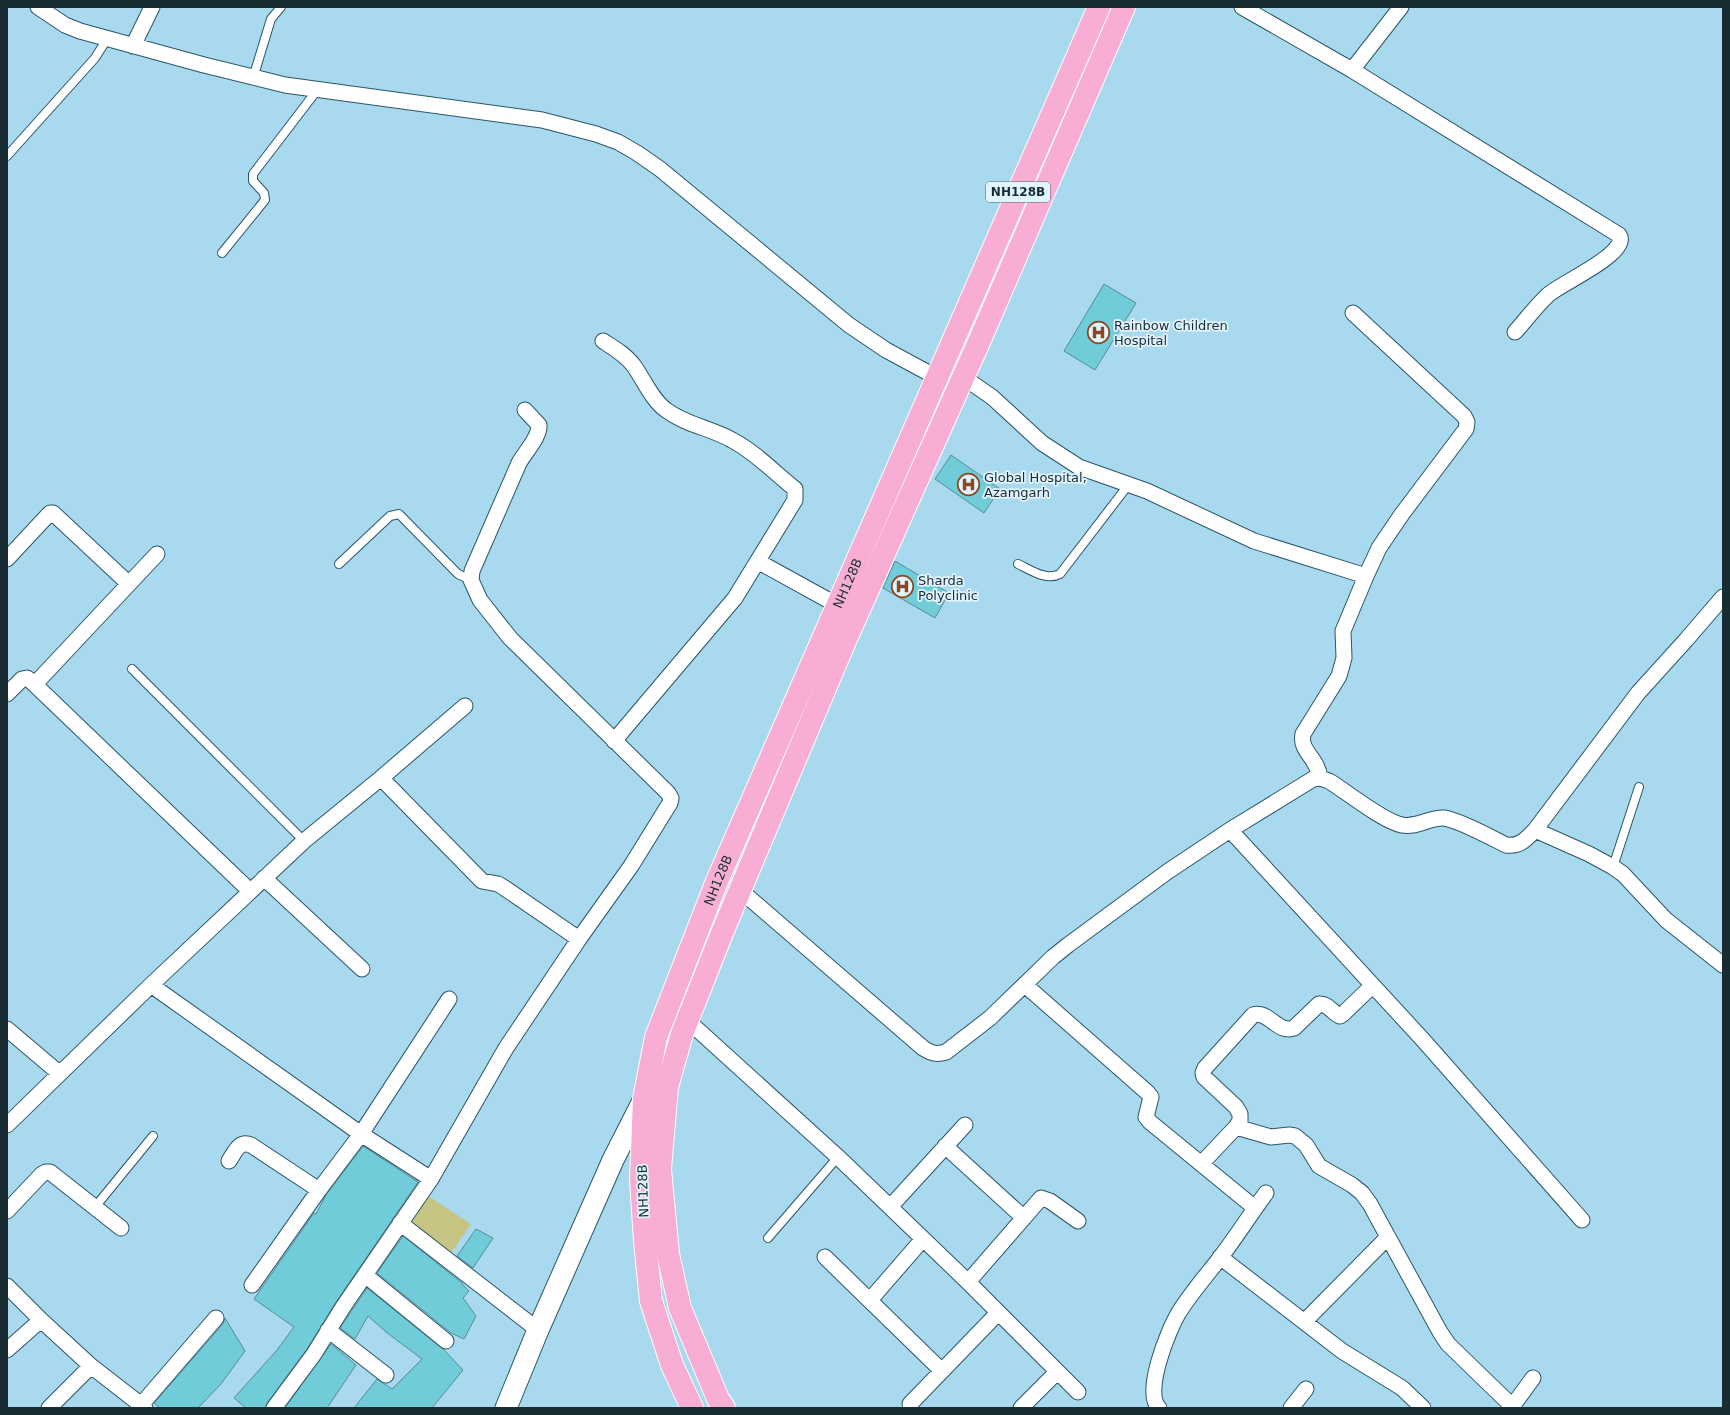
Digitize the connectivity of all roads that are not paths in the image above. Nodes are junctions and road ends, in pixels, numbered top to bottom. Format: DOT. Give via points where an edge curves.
graph roads {
  1 [pos="38,7"];
  2 [pos="152,7"];
  3 [pos="281,7"];
  4 [pos="1099,7"];
  5 [pos="1124,7"];
  6 [pos="1242,7"];
  7 [pos="1400,7"];
  8 [pos="107,39"];
  9 [pos="133,46"];
  10 [pos="1352,70"];
  11 [pos="253,78"];
  12 [pos="318,89"];
  13 [pos="7,156"];
  14 [pos="222,253"];
  15 [pos="1353,314"];
  16 [pos="1515,332"];
  17 [pos="603,341"];
  18 [pos="936,377"];
  19 [pos="963,377"];
  20 [pos="525,410"];
  21 [pos="1129,484"];
  22 [pos="157,554"];
  23 [pos="7,559"];
  24 [pos="759,562"];
  25 [pos="339,564"];
  26 [pos="1018,564"];
  27 [pos="1366,576"];
  28 [pos="471,580"];
  29 [pos="129,584"];
  30 [pos="1723,597"];
  31 [pos="837,605"];
  32 [pos="132,669"];
  33 [pos="35,684"];
  34 [pos="7,694"];
  35 [pos="465,706"];
  36 [pos="614,741"];
  37 [pos="381,778"];
  38 [pos="1320,778"];
  39 [pos="1639,787"];
  40 [pos="1230,830"];
  41 [pos="1535,830"];
  42 [pos="304,841"];
  43 [pos="1613,867"];
  44 [pos="264,878"];
  45 [pos="740,890"];
  46 [pos="250,891"];
  47 [pos="579,939"];
  48 [pos="1723,965"];
  49 [pos="362,969"];
  50 [pos="151,985"];
  51 [pos="1025,985"];
  52 [pos="1372,986"];
  53 [pos="448,999"];
  54 [pos="688,1020"];
  55 [pos="7,1029"];
  56 [pos="59,1073"];
  57 [pos="667,1087"];
  58 [pos="644,1099"];
  59 [pos="7,1125"];
  60 [pos="965,1125"];
  61 [pos="1236,1127"];
  62 [pos="362,1134"];
  63 [pos="153,1136"];
  64 [pos="945,1146"];
  65 [pos="838,1157"];
  66 [pos="229,1161"];
  67 [pos="1201,1164"];
  68 [pos="431,1179"];
  69 [pos="319,1190"];
  70 [pos="1266,1193"];
  71 [pos="95,1207"];
  72 [pos="890,1207"];
  73 [pos="1255,1208"];
  74 [pos="7,1211"];
  75 [pos="1024,1218"];
  76 [pos="1582,1220"];
  77 [pos="1078,1221"];
  78 [pos="400,1223"];
  79 [pos="121,1228"];
  80 [pos="1388,1237"];
  81 [pos="768,1238"];
  82 [pos="923,1239"];
  83 [pos="825,1257"];
  84 [pos="1220,1257"];
  85 [pos="366,1275"];
  86 [pos="968,1282"];
  87 [pos="252,1285"];
  88 [pos="7,1286"];
  89 [pos="870,1300"];
  90 [pos="998,1313"];
  91 [pos="216,1318"];
  92 [pos="41,1320"];
  93 [pos="1304,1322"];
  94 [pos="328,1330"];
  95 [pos="538,1330"];
  96 [pos="446,1341"];
  97 [pos="7,1350"];
  98 [pos="91,1366"];
  99 [pos="942,1371"];
  100 [pos="1057,1372"];
  101 [pos="386,1375"];
  102 [pos="1533,1378"];
  103 [pos="1306,1389"];
  104 [pos="1078,1392"];
  105 [pos="910,1404"];
  106 [pos="143,1406"];
  107 [pos="1512,1407"];
  108 [pos="50,1408"];
  109 [pos="274,1408"];
  110 [pos="506,1408"];
  111 [pos="692,1408"];
  112 [pos="724,1408"];
  113 [pos="1020,1408"];
  114 [pos="1159,1408"];
  115 [pos="1291,1408"];
  116 [pos="1423,1408"];
  1 -- 8 [label="street" via="65,25"];
  2 -- 9 [label="street"];
  3 -- 11 [label="lane" via="271,20"];
  4 -- 18 [label="highway, NH128B"];
  5 -- 19 [label="highway"];
  6 -- 10 [label="street"];
  7 -- 10 [label="street"];
  8 -- 9 [label="street"];
  8 -- 13 [label="lane" via="95,58"];
  9 -- 11 [label="street"];
  10 -- 16 [label="street" via="1622,238 1603,261 1564,282 1548,295"];
  11 -- 12 [label="street"];
  12 -- 14 [label="lane" via="252,174 253,181 264,193 265,200"];
  12 -- 18 [label="street" via="542,120 618,142 660,169 849,325 886,350"];
  15 -- 27 [label="street" via="1464,416 1467,422 1466,429 1388,533"];
  17 -- 24 [label="street" via="630,361 665,410 691,424 734,441 795,489 795,500"];
  18 -- 31 [label="highway, NH128B"];
  19 -- 21 [label="street" via="992,397 1042,443 1068,461"];
  19 -- 45 [label="highway" via="845,641"];
  20 -- 28 [label="street" via="538,424 537,436 525,452 512,478 472,571"];
  21 -- 26 [label="lane" via="1060,574 1046,577"];
  21 -- 27 [label="street" via="1254,541"];
  22 -- 29 [label="street"];
  23 -- 29 [label="street" via="50,513 53,513"];
  24 -- 31 [label="street"];
  24 -- 36 [label="street" via="732,602"];
  25 -- 28 [label="lane" via="390,516 399,514 458,574"];
  27 -- 38 [label="street" via="1343,631 1344,658 1339,676 1301,740 1317,765"];
  28 -- 36 [label="street" via="480,600 510,638"];
  29 -- 33 [label="street"];
  30 -- 41 [label="street" via="1638,693"];
  31 -- 58 [label="highway, NH128B" via="717,881 683,967 656,1037"];
  32 -- 42 [label="lane"];
  33 -- 34 [label="street" via="28,678 22,679"];
  33 -- 46 [label="street"];
  35 -- 37 [label="street"];
  36 -- 47 [label="street" via="668,793 670,803 617,886"];
  37 -- 42 [label="street"];
  37 -- 47 [label="street" via="482,881 498,884"];
  38 -- 40 [label="street" via="1304,783"];
  38 -- 41 [label="street" via="1329,781 1394,823 1402,825 1411,826 1445,818 1506,845 1514,846 1521,844"];
  39 -- 43 [label="lane"];
  40 -- 51 [label="street" via="1167,872 1068,945"];
  40 -- 52 [label="street"];
  41 -- 43 [label="street"];
  42 -- 44 [label="street"];
  43 -- 48 [label="street" via="1623,874 1666,920"];
  44 -- 46 [label="street"];
  44 -- 49 [label="street"];
  45 -- 51 [label="street" via="930,1053 946,1052 978,1029"];
  45 -- 54 [label="highway"];
  46 -- 50 [label="street"];
  47 -- 68 [label="street" via="506,1048"];
  50 -- 56 [label="street"];
  50 -- 62 [label="street"];
  51 -- 67 [label="street" via="1151,1097 1146,1117"];
  52 -- 61 [label="street" via="1344,1014 1340,1016 1326,1005 1319,1004 1289,1030 1261,1014 1253,1015 1204,1068 1203,1073 1240,1114 1240,1121"];
  52 -- 76 [label="street"];
  53 -- 62 [label="street"];
  54 -- 57 [label="highway"];
  54 -- 65 [label="street"];
  55 -- 56 [label="street"];
  56 -- 59 [label="street"];
  57 -- 58 [label="street"];
  57 -- 112 [label="highway" via="660,1169 668,1254 680,1308"];
  58 -- 95 [label="street" via="613,1160"];
  58 -- 111 [label="highway, NH128B" via="641,1180 651,1301 672,1365"];
  60 -- 64 [label="street"];
  61 -- 67 [label="street"];
  61 -- 80 [label="street" via="1271,1137 1288,1135 1302,1140 1319,1166 1362,1193"];
  62 -- 68 [label="street"];
  62 -- 69 [label="street"];
  63 -- 71 [label="lane"];
  64 -- 72 [label="street"];
  64 -- 75 [label="street"];
  65 -- 72 [label="street"];
  65 -- 81 [label="lane"];
  66 -- 69 [label="street" via="241,1144 246,1143"];
  67 -- 73 [label="street"];
  68 -- 78 [label="street"];
  69 -- 87 [label="street"];
  70 -- 73 [label="street"];
  71 -- 74 [label="street" via="50,1172 46,1172"];
  71 -- 79 [label="street"];
  72 -- 82 [label="street"];
  73 -- 84 [label="street"];
  75 -- 77 [label="street" via="1041,1198 1046,1198"];
  75 -- 86 [label="street"];
  78 -- 85 [label="street"];
  78 -- 95 [label="street"];
  80 -- 93 [label="street"];
  80 -- 107 [label="street" via="1448,1344"];
  82 -- 86 [label="street"];
  82 -- 89 [label="street"];
  83 -- 89 [label="street"];
  84 -- 93 [label="street"];
  84 -- 114 [label="street" via="1172,1326 1160,1359 1153,1390 1153,1398"];
  85 -- 94 [label="street"];
  85 -- 96 [label="street"];
  86 -- 90 [label="street"];
  88 -- 92 [label="street"];
  89 -- 99 [label="street"];
  90 -- 99 [label="street"];
  90 -- 100 [label="street"];
  91 -- 106 [label="street"];
  92 -- 97 [label="street"];
  92 -- 98 [label="street"];
  93 -- 116 [label="street" via="1402,1388"];
  94 -- 101 [label="street"];
  94 -- 109 [label="street" via="314,1354"];
  95 -- 110 [label="street"];
  98 -- 106 [label="street"];
  98 -- 108 [label="street"];
  99 -- 105 [label="street"];
  100 -- 104 [label="street"];
  100 -- 113 [label="street"];
  102 -- 107 [label="street"];
  103 -- 115 [label="street"];
}
